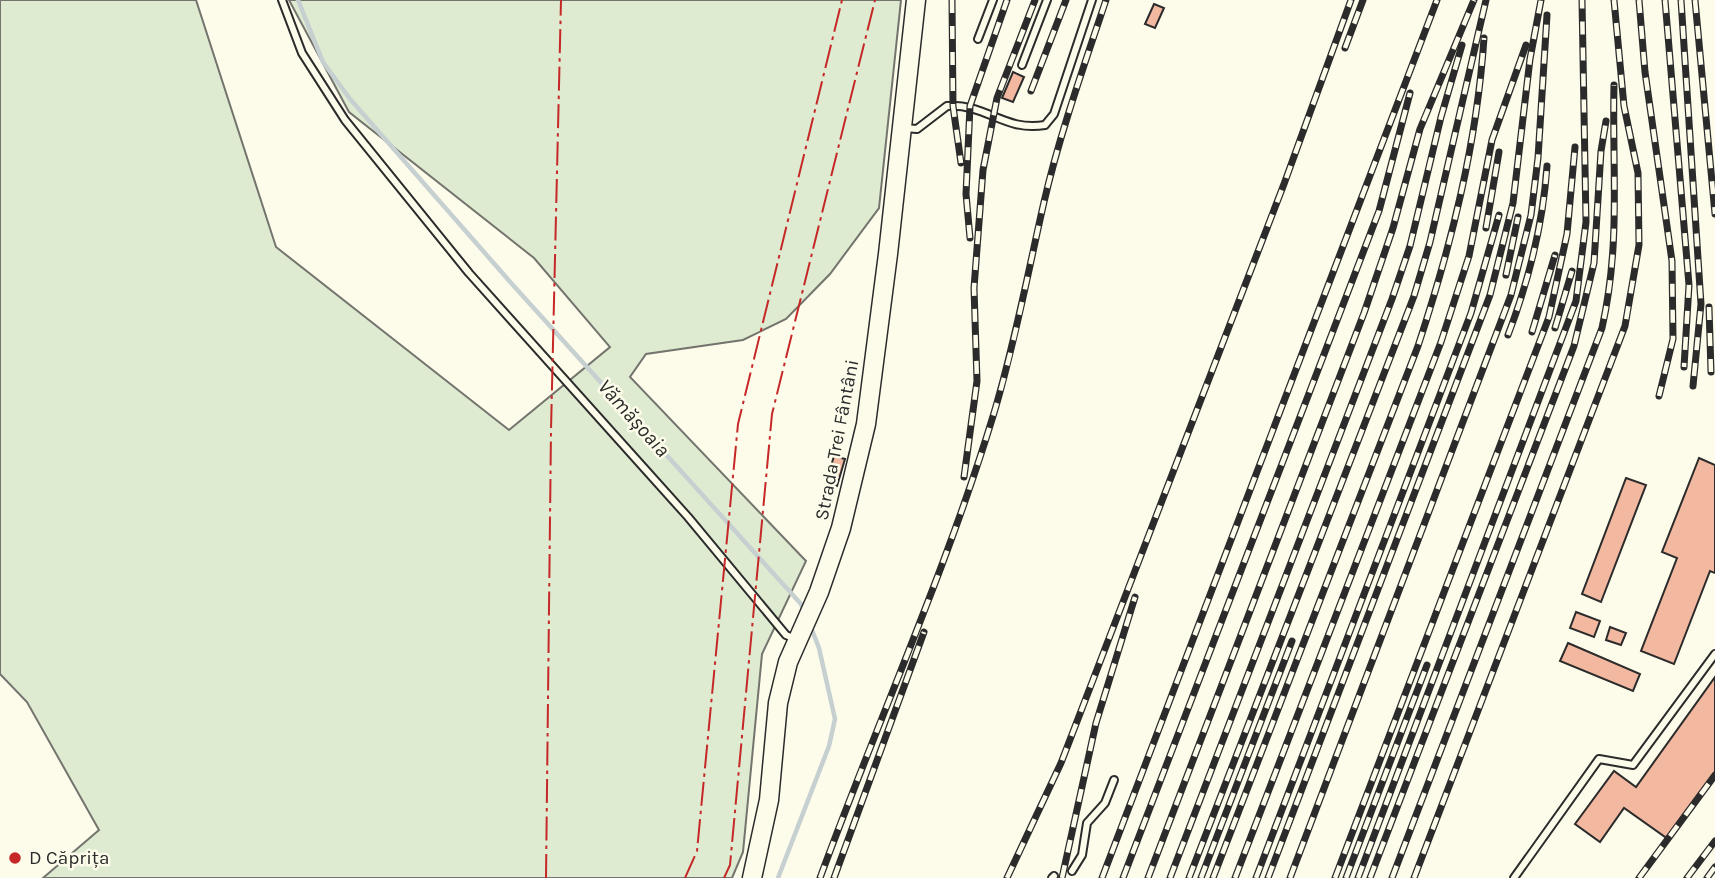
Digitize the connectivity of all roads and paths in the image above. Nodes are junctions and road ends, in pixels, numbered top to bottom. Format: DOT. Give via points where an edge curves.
graph roads {
  1 [pos="282,0"];
  2 [pos="916,0"];
  3 [pos="993,0"];
  4 [pos="1047,0"];
  5 [pos="1092,0"];
  6 [pos="978,38"];
  7 [pos="1022,65"];
  8 [pos="902,128"];
  9 [pos="799,637"];
  10 [pos="1715,654"];
  11 [pos="1114,780"];
  12 [pos="1072,871"];
  13 [pos="752,878"];
  14 [pos="1514,878"];
  1 -- 9 [label="lane" via="302,53 354,131 469,274 688,517 786,635"];
  2 -- 8 [label="main road, Strada Trei Fântâni"];
  3 -- 6 [label="lane"];
  4 -- 7 [label="lane"];
  5 -- 8 [label="lane" via="1054,114 1045,125 1025,128 970,106 947,106 917,129"];
  8 -- 9 [label="main road, Strada Trei Fântâni" via="866,424 841,528"];
  9 -- 13 [label="main road, Strada Trei Fântâni" via="778,703 769,800"];
  10 -- 14 [label="lane" via="1633,765 1599,759"];
  11 -- 12 [label="lane" via="1105,803 1087,823 1082,855"];
}
